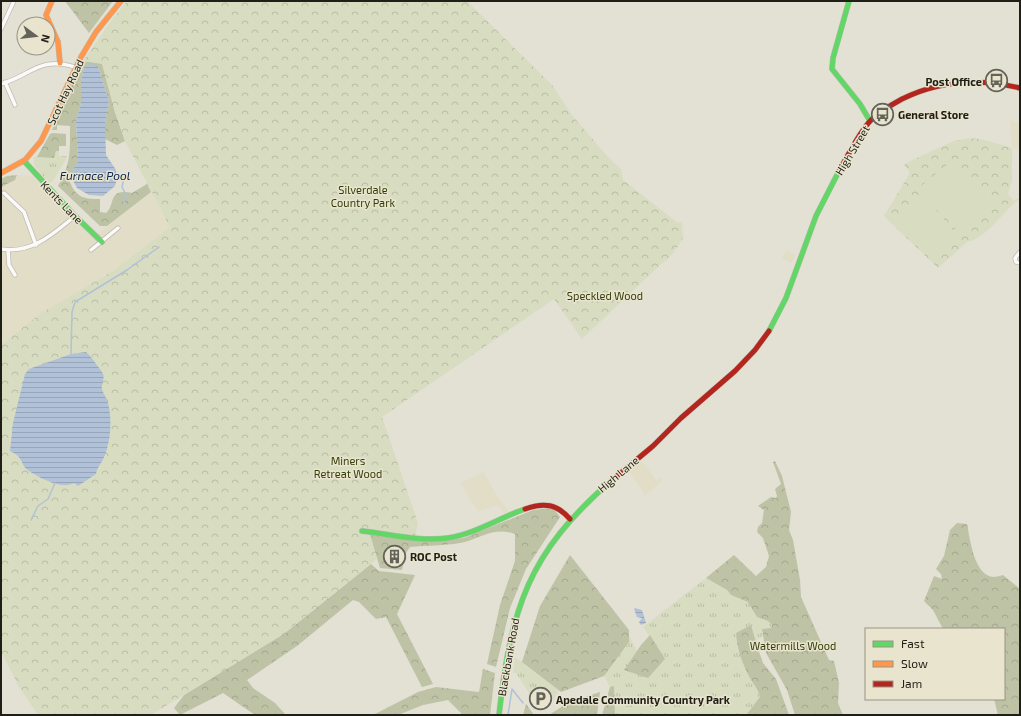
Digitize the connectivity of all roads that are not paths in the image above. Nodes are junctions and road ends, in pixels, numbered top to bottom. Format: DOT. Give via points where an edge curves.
graph roads {
  1 [pos="14,1"];
  2 [pos="52,1"];
  3 [pos="121,1"];
  4 [pos="849,1"];
  5 [pos="1,29"];
  6 [pos="60,63"];
  7 [pos="75,67"];
  8 [pos="3,83"];
  9 [pos="1020,88"];
  10 [pos="15,106"];
  11 [pos="870,121"];
  12 [pos="24,161"];
  13 [pos="1,174"];
  14 [pos="4,193"];
  15 [pos="75,216"];
  16 [pos="118,228"];
  17 [pos="102,242"];
  18 [pos="36,245"];
  19 [pos="1,249"];
  20 [pos="8,250"];
  21 [pos="92,250"];
  22 [pos="1020,252"];
  23 [pos="799,260"];
  24 [pos="1020,263"];
  25 [pos="15,274"];
  26 [pos="570,519"];
  27 [pos="362,531"];
  28 [pos="499,715"];
  1 -- 5 [label="street"];
  2 -- 6 [label="main road" via="46,15 58,42"];
  3 -- 7 [label="main road, Scot Hay Road" via="99,27"];
  4 -- 11 [label="main road" via="832,69"];
  6 -- 7 [label="street"];
  6 -- 8 [label="street" via="39,65"];
  7 -- 12 [label="main road, Scot Hay Road" via="44,138"];
  8 -- 10 [label="street"];
  9 -- 11 [label="main road, High Street" via="973,81 946,84 902,100"];
  11 -- 23 [label="main road, High Street" via="823,200"];
  12 -- 13 [label="main road, Scot Hay Road"];
  12 -- 15 [label="main road, Kents Lane"];
  14 -- 18 [label="street" via="24,212"];
  15 -- 17 [label="main road, Kents Lane"];
  15 -- 18 [label="street" via="50,238"];
  16 -- 17 [label="street"];
  17 -- 21 [label="street"];
  18 -- 20 [label="street"];
  19 -- 20 [label="street"];
  20 -- 25 [label="street" via="9,265"];
  22 -- 24 [label="street" via="1015,258 1016,262"];
  23 -- 26 [label="main road, High Lane" via="776,319 755,350 731,375 605,485"];
  26 -- 27 [label="main road" via="558,507 546,504 463,535 448,538 422,539"];
  26 -- 28 [label="main road, Blackbank Road" via="545,551 521,600 508,650"];
}
